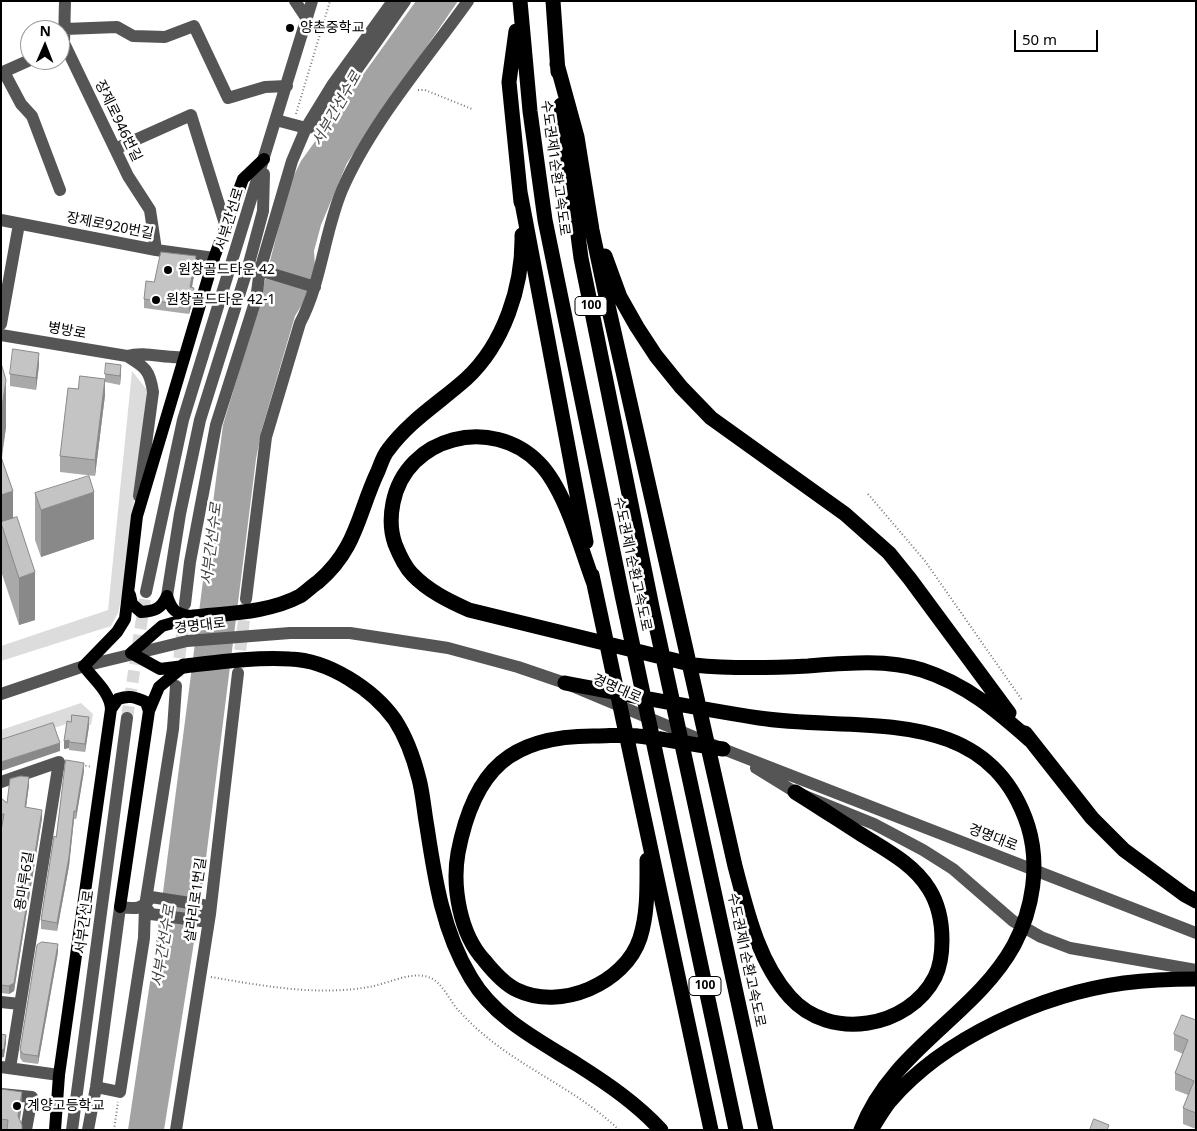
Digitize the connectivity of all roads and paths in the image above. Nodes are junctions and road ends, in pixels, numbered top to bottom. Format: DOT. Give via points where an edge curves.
graph roads {
  1 [pos="66,1"];
  2 [pos="295,1"];
  3 [pos="312,1"];
  4 [pos="393,1"];
  5 [pos="406,1"];
  6 [pos="468,1"];
  7 [pos="553,1"];
  8 [pos="520,4"];
  9 [pos="307,19"];
  10 [pos="65,20"];
  11 [pos="70,29"];
  12 [pos="70,60"];
  13 [pos="557,64"];
  14 [pos="20,65"];
  15 [pos="3,73"];
  16 [pos="287,86"];
  17 [pos="416,90"];
  18 [pos="472,109"];
  19 [pos="276,120"];
  20 [pos="306,128"];
  21 [pos="115,149"];
  22 [pos="264,159"];
  23 [pos="60,190"];
  24 [pos="520,192"];
  25 [pos="1,220"];
  26 [pos="19,224"];
  27 [pos="225,224"];
  28 [pos="592,230"];
  29 [pos="156,250"];
  30 [pos="214,258"];
  31 [pos="258,269"];
  32 [pos="313,286"];
  33 [pos="1,324"];
  34 [pos="1,335"];
  35 [pos="127,356"];
  36 [pos="184,357"];
  37 [pos="868,494"];
  38 [pos="137,516"];
  39 [pos="594,584"];
  40 [pos="129,588"];
  41 [pos="146,592"];
  42 [pos="167,596"];
  43 [pos="243,605"];
  44 [pos="189,610"];
  45 [pos="131,653"];
  46 [pos="84,666"];
  47 [pos="184,666"];
  48 [pos="236,667"];
  49 [pos="564,683"];
  50 [pos="176,686"];
  51 [pos="1,694"];
  52 [pos="1022,700"];
  53 [pos="111,709"];
  54 [pos="148,710"];
  55 [pos="127,718"];
  56 [pos="1030,740"];
  57 [pos="723,749"];
  58 [pos="59,762"];
  59 [pos="104,769"];
  60 [pos="1,782"];
  61 [pos="795,792"];
  62 [pos="647,831"];
  63 [pos="1196,901"];
  64 [pos="120,907"];
  65 [pos="148,910"];
  66 [pos="204,913"];
  67 [pos="1196,933"];
  68 [pos="202,964"];
  69 [pos="1196,970"];
  70 [pos="1196,980"];
  71 [pos="1,1002"];
  72 [pos="20,1004"];
  73 [pos="6,1067"];
  74 [pos="59,1075"];
  75 [pos="96,1087"];
  76 [pos="120,1092"];
  77 [pos="1,1094"];
  78 [pos="26,1130"];
  79 [pos="55,1130"];
  80 [pos="72,1130"];
  81 [pos="88,1130"];
  82 [pos="114,1130"];
  83 [pos="176,1130"];
  84 [pos="619,1130"];
  85 [pos="662,1130"];
  86 [pos="711,1130"];
  87 [pos="736,1130"];
  88 [pos="766,1130"];
  89 [pos="861,1130"];
  90 [pos="871,1130"];
  1 -- 10 [label="street, 장제로946번길"];
  2 -- 9 [label="street"];
  3 -- 9 [label="street, 서부간선로"];
  4 -- 20 [label="street" via="333,84"];
  5 -- 20 [label="street" via="317,126"];
  6 -- 32 [label="street" via="355,163 323,246"];
  7 -- 13 [label="highway, 수도권제1순환고속도로 / 100"];
  8 -- 24 [label="highway" via="509,82"];
  8 -- 87 [label="highway, 수도권제1순환고속도로 / 100" via="545,220"];
  9 -- 16 [label="street, 서부간선로"];
  11 -- 16 [label="street" via="117,27 133,36 165,37 194,26 228,98"];
  12 -- 21 [label="street, 장제로946번길"];
  13 -- 28 [label="highway" via="577,137"];
  13 -- 88 [label="highway, 수도권제1순환고속도로 / 100" via="566,158 581,258 652,607"];
  14 -- 15 [label="street"];
  15 -- 23 [label="street" via="20,104 32,116"];
  16 -- 19 [label="street, 서부간선로"];
  17 -- 18 [label="path" via="425,90"];
  19 -- 20 [label="street"];
  19 -- 22 [label="street, 서부간선로"];
  20 -- 31 [label="street" via="292,160"];
  21 -- 27 [label="street" via="191,114"];
  21 -- 29 [label="street, 장제로946번길" via="150,210"];
  22 -- 27 [label="main road" via="243,179"];
  22 -- 31 [label="street"];
  22 -- 41 [label="street, 서부간선로" via="183,420"];
  24 -- 39 [label="highway"];
  24 -- 43 [label="highway" via="520,272 505,322 489,352 468,377 412,422 387,451 350,544 329,572 300,596 267,608"];
  25 -- 26 [label="street, 장제로920번길"];
  26 -- 29 [label="street, 장제로920번길"];
  26 -- 33 [label="street"];
  27 -- 30 [label="main road"];
  28 -- 56 [label="highway" via="602,246 620,297 656,356 680,387 711,418 845,514 888,553"];
  28 -- 61 [label="highway" via="735,866 760,947 780,984 808,1012 827,1021 851,1024 872,1023 897,1014 914,1005 936,975 942,956 939,908 928,888 894,854"];
  29 -- 30 [label="street, 장제로920번길"];
  30 -- 36 [label="main road"];
  31 -- 32 [label="street"];
  31 -- 42 [label="street" via="200,420"];
  31 -- 44 [label="street" via="256,299 216,425 190,562"];
  32 -- 43 [label="street" via="266,437"];
  34 -- 35 [label="street, 병방로"];
  35 -- 36 [label="street" via="140,353"];
  35 -- 38 [label="street" via="151,375 153,392"];
  36 -- 38 [label="main road"];
  37 -- 52 [label="path" via="925,561"];
  38 -- 40 [label="main road"];
  39 -- 56 [label="highway" via="553,480 538,462 516,446 492,438 469,436 444,442 421,454 396,486 391,531 410,573 446,599 469,610 694,665 726,668 891,664 922,670 957,684 989,704"];
  39 -- 62 [label="highway"];
  40 -- 42 [label="main road" via="132,604 142,612 154,611 163,605"];
  40 -- 46 [label="main road" via="125,619 117,632"];
  42 -- 44 [label="main road" via="176,614"];
  43 -- 44 [label="highway"];
  44 -- 45 [label="main road" via="162,626"];
  45 -- 46 [label="street, 경명대로"];
  45 -- 47 [label="main road" via="160,669"];
  45 -- 49 [label="street, 경명대로" via="187,641 237,636 350,633 448,648"];
  46 -- 51 [label="street, 경명대로"];
  46 -- 53 [label="main road" via="107,693"];
  47 -- 48 [label="highway"];
  47 -- 54 [label="main road" via="159,687"];
  48 -- 66 [label="street, 살라리로1번길"];
  48 -- 85 [label="highway" via="291,659 322,666 348,678 372,696 394,720 410,748 420,779 434,877 444,919 472,980 514,1024 616,1090"];
  49 -- 57 [label="street, 경명대로"];
  49 -- 89 [label="highway" via="761,718 902,727 931,733 974,753 1010,788 1023,811 1033,842 1033,889 1026,918 1000,966 889,1079 866,1115"];
  50 -- 65 [label="street"];
  53 -- 54 [label="main road" via="118,699 125,696 146,702"];
  53 -- 59 [label="main road"];
  54 -- 64 [label="main road"];
  55 -- 80 [label="street, 서부간선로"];
  56 -- 63 [label="highway" via="1092,818 1124,850"];
  57 -- 61 [label="street"];
  57 -- 62 [label="highway" via="636,736 571,735 548,738 526,746 504,760 484,782 472,804 462,830 457,859 461,913 482,959 517,990 542,997 565,997 611,976 626,962 640,940 646,910"];
  57 -- 67 [label="street, 경명대로"];
  58 -- 59 [label="path"];
  58 -- 60 [label="street"];
  58 -- 72 [label="street, 용마루6길"];
  59 -- 74 [label="main road"];
  61 -- 69 [label="street" via="874,824 923,850 966,880 1013,922 1041,936 1070,948"];
  62 -- 86 [label="highway"];
  64 -- 65 [label="street"];
  64 -- 75 [label="street"];
  65 -- 66 [label="street"];
  65 -- 66 [label="street" via="151,897"];
  65 -- 76 [label="street"];
  66 -- 68 [label="street, 살라리로1번길"];
  68 -- 83 [label="street, 살라리로1번길"];
  68 -- 84 [label="path" via="204,974 211,977 304,990 350,990 417,975 429,977 438,982 457,1009 483,1035 577,1097"];
  70 -- 90 [label="highway" via="1158,979 1090,990 1056,999 997,1023 942,1055 914,1078 890,1102"];
  71 -- 72 [label="street"];
  72 -- 73 [label="street, 용마루6길"];
  73 -- 74 [label="street"];
  74 -- 79 [label="main road"];
  75 -- 76 [label="street"];
  75 -- 81 [label="street"];
  76 -- 82 [label="path"];
  77 -- 78 [label="street" via="32,1097"];
}
